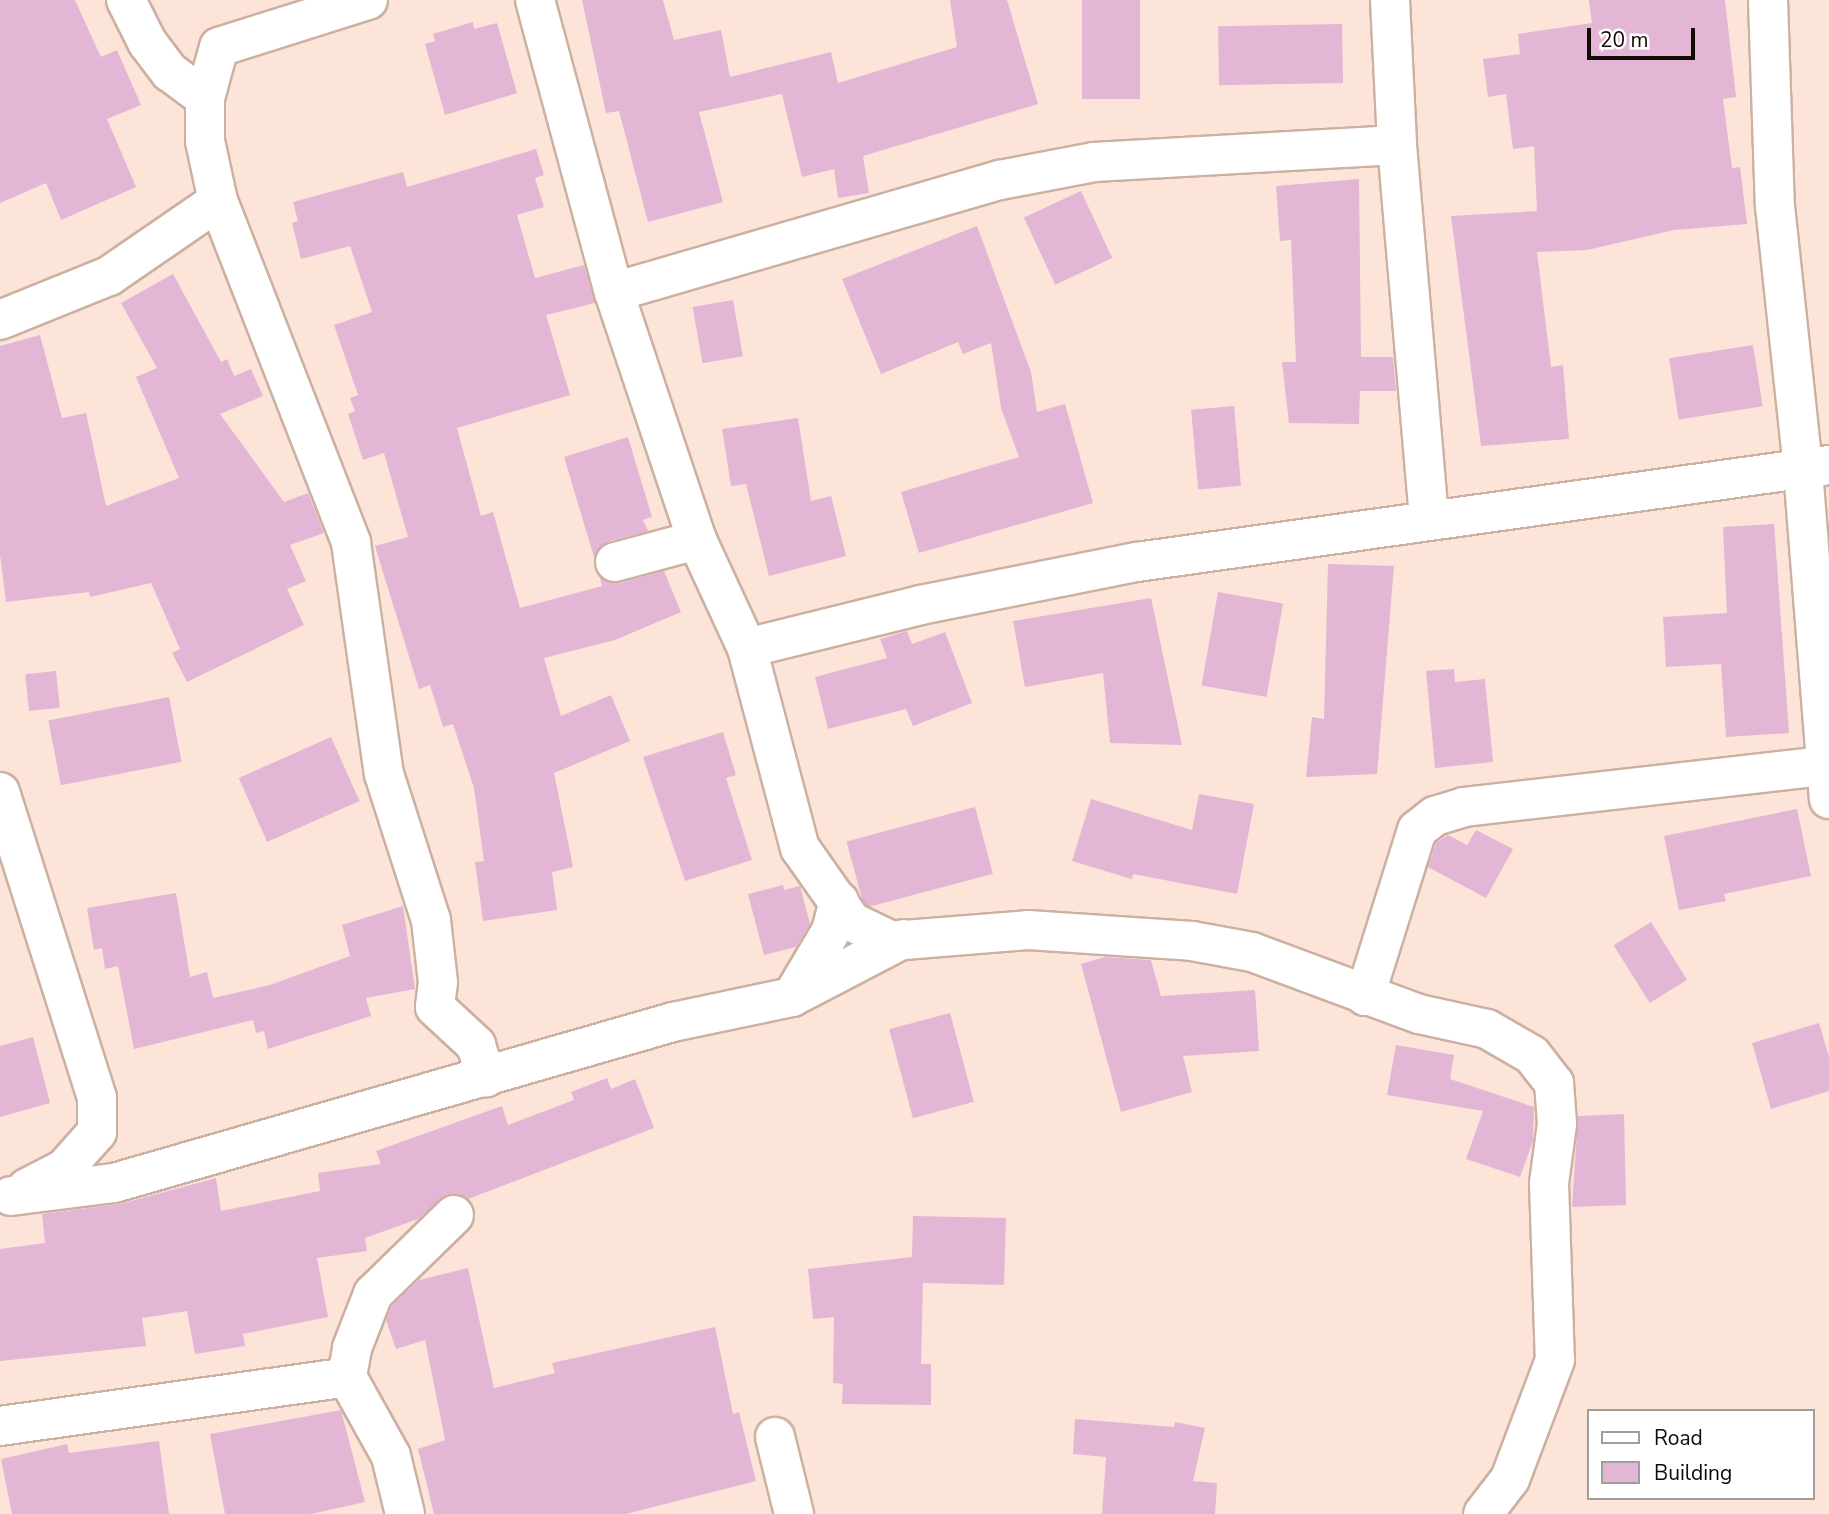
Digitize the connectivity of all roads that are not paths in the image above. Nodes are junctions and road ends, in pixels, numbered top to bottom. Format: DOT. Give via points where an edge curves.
graph roads {
  1 [pos="126,0"];
  2 [pos="368,0"];
  3 [pos="535,0"];
  4 [pos="1390,0"];
  5 [pos="1768,0"];
  6 [pos="205,98"];
  7 [pos="1396,145"];
  8 [pos="218,201"];
  9 [pos="614,292"];
  10 [pos="0,320"];
  11 [pos="1816,467"];
  12 [pos="1429,518"];
  13 [pos="697,540"];
  14 [pos="615,562"];
  15 [pos="747,648"];
  16 [pos="1826,783"];
  17 [pos="0,792"];
  18 [pos="839,901"];
  19 [pos="903,939"];
  20 [pos="1365,996"];
  21 [pos="792,997"];
  22 [pos="486,1078"];
  23 [pos="6,1199"];
  24 [pos="454,1214"];
  25 [pos="347,1377"];
  26 [pos="0,1426"];
  27 [pos="775,1437"];
  28 [pos="405,1514"];
  29 [pos="794,1514"];
  30 [pos="1483,1514"];
  1 -- 6 [label="street" via="147,42 170,72"];
  2 -- 6 [label="street" via="219,47"];
  3 -- 9 [label="street"];
  4 -- 7 [label="street"];
  5 -- 11 [label="street" via="1774,206"];
  6 -- 8 [label="street" via="205,141"];
  7 -- 9 [label="street" via="1094,162 1000,180"];
  7 -- 12 [label="street"];
  8 -- 10 [label="street" via="109,276"];
  8 -- 22 [label="street" via="351,542 384,775 431,920 438,982 435,1007 476,1045"];
  9 -- 13 [label="street"];
  11 -- 12 [label="street"];
  11 -- 16 [label="street"];
  12 -- 15 [label="street" via="1137,562 921,605"];
  13 -- 14 [label="street"];
  13 -- 15 [label="street"];
  15 -- 18 [label="street" via="800,848"];
  16 -- 20 [label="street" via="1464,807 1435,816 1417,830"];
  17 -- 23 [label="street" via="96,1098 97,1132 64,1169"];
  18 -- 19 [label="street" via="852,922 869,934"];
  18 -- 21 [label="street" via="831,931"];
  19 -- 20 [label="street" via="1028,930 1192,941 1252,952"];
  19 -- 21 [label="street"];
  20 -- 30 [label="street" via="1487,1029 1532,1055 1554,1083 1557,1124 1549,1183 1557,1305 1555,1360 1510,1479"];
  21 -- 22 [label="street" via="673,1022"];
  22 -- 23 [label="street" via="114,1183"];
  24 -- 25 [label="street" via="373,1294 352,1348"];
  25 -- 26 [label="street"];
  25 -- 28 [label="street" via="391,1456"];
  27 -- 29 [label="street"];
}
